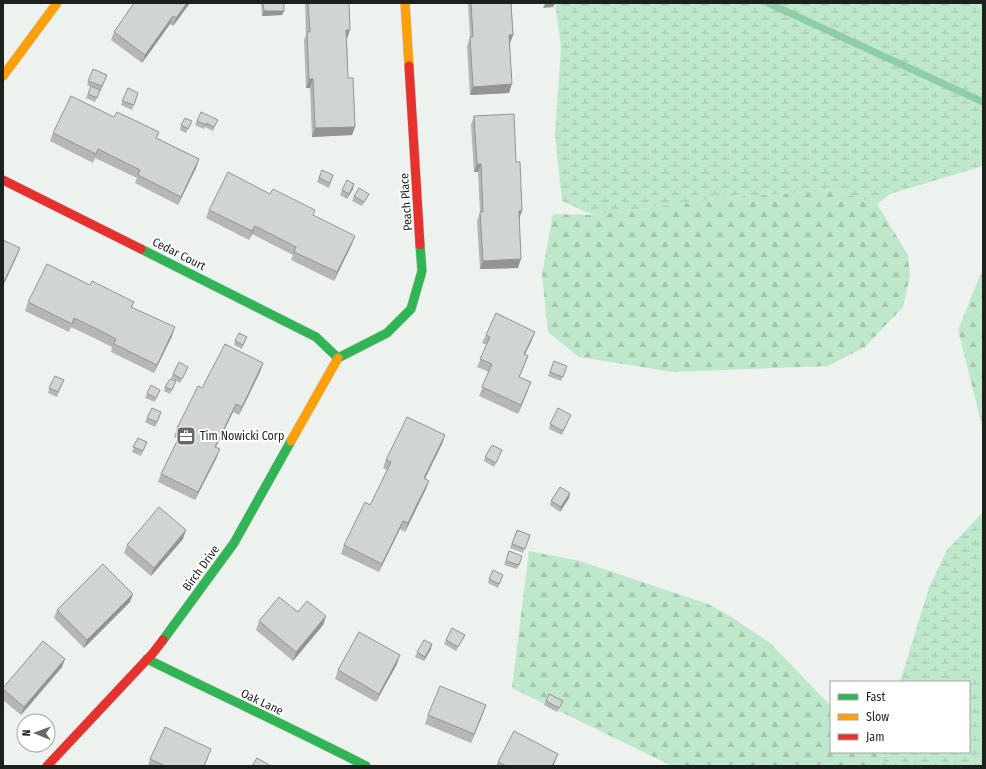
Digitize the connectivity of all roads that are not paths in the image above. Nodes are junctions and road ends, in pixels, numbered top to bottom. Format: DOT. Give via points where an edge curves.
graph roads {
  1 [pos="57,3"];
  2 [pos="405,3"];
  3 [pos="3,76"];
  4 [pos="3,180"];
  5 [pos="338,358"];
  6 [pos="147,659"];
  7 [pos="47,766"];
  8 [pos="366,766"];
  1 -- 3 [label="street"];
  2 -- 5 [label="street, Peach Place" via="422,271 412,309 387,333"];
  4 -- 5 [label="street, Cedar Court" via="316,337"];
  5 -- 6 [label="street, Birch Drive" via="234,543"];
  6 -- 7 [label="street, Birch Drive"];
  6 -- 8 [label="street, Oak Lane"];
}
